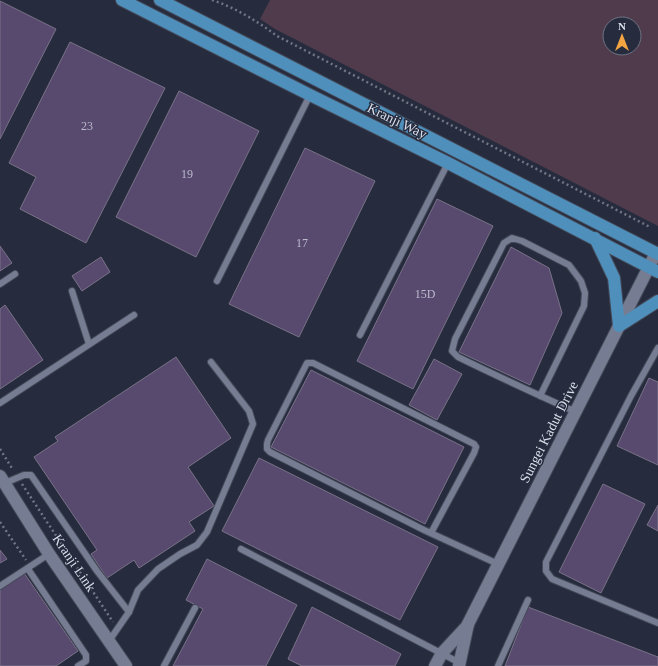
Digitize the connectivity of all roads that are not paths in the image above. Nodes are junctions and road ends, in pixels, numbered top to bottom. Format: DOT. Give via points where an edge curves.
graph roads {
  1 [pos="122,0"];
  2 [pos="160,0"];
  3 [pos="310,95"];
  4 [pos="448,163"];
  5 [pos="594,238"];
  6 [pos="657,254"];
  7 [pos="654,269"];
  8 [pos="15,274"];
  9 [pos="216,280"];
  10 [pos="0,284"];
  11 [pos="72,291"];
  12 [pos="658,301"];
  13 [pos="134,315"];
  14 [pos="619,326"];
  15 [pos="360,335"];
  16 [pos="90,344"];
  17 [pos="658,348"];
  18 [pos="211,362"];
  19 [pos="540,396"];
  20 [pos="0,403"];
  21 [pos="576,412"];
  22 [pos="2,480"];
  23 [pos="431,532"];
  24 [pos="241,549"];
  25 [pos="49,554"];
  26 [pos="498,564"];
  27 [pos="28,569"];
  28 [pos="0,586"];
  29 [pos="528,600"];
  30 [pos="195,608"];
  31 [pos="129,612"];
  32 [pos="658,623"];
  33 [pos="468,624"];
  34 [pos="109,641"];
  35 [pos="442,653"];
  36 [pos="459,665"];
  37 [pos="78,666"];
  38 [pos="126,666"];
  39 [pos="164,666"];
  40 [pos="435,666"];
  41 [pos="498,666"];
  1 -- 3 [label="main road, Kranji Way"];
  2 -- 6 [label="main road, Kranji Way"];
  3 -- 4 [label="main road, Kranji Way"];
  3 -- 9 [label="lane"];
  4 -- 5 [label="main road, Kranji Way"];
  4 -- 15 [label="lane"];
  5 -- 7 [label="main road, Kranji Way"];
  5 -- 14 [label="main road" via="614,278"];
  6 -- 7 [label="main road, Sungei Kadut Drive"];
  7 -- 14 [label="main road, Sungei Kadut Drive"];
  8 -- 10 [label="lane"];
  11 -- 16 [label="lane"];
  12 -- 14 [label="main road"];
  13 -- 16 [label="lane"];
  14 -- 21 [label="main road, Sungei Kadut Drive"];
  16 -- 20 [label="lane"];
  17 -- 32 [label="lane" via="546,562 546,571 552,579"];
  18 -- 31 [label="lane" via="249,411 253,424 207,532 196,545 158,569 138,590"];
  19 -- 19 [label="lane" via="458,357 452,351 504,243 512,238 569,265 585,293 584,306"];
  19 -- 21 [label="lane"];
  21 -- 26 [label="main road, Sungei Kadut Drive"];
  22 -- 25 [label="main road, Kranji Link"];
  22 -- 31 [label="lane" via="31,475 97,571"];
  23 -- 23 [label="lane" via="267,449 268,440 309,362 474,444 474,453"];
  23 -- 26 [label="lane"];
  24 -- 35 [label="lane"];
  25 -- 27 [label="lane"];
  25 -- 34 [label="main road, Kranji Link"];
  26 -- 33 [label="main road, Sungei Kadut Drive"];
  27 -- 28 [label="lane"];
  27 -- 37 [label="lane" via="86,655 86,661"];
  29 -- 41 [label="lane"];
  30 -- 39 [label="lane"];
  31 -- 34 [label="lane"];
  33 -- 35 [label="main road, Sungei Kadut Drive"];
  33 -- 36 [label="main road, Sungei Kadut Drive"];
  34 -- 38 [label="main road, Kranji Link"];
  35 -- 36 [label="lane"];
  35 -- 40 [label="main road, Sungei Kadut Drive"];
}
